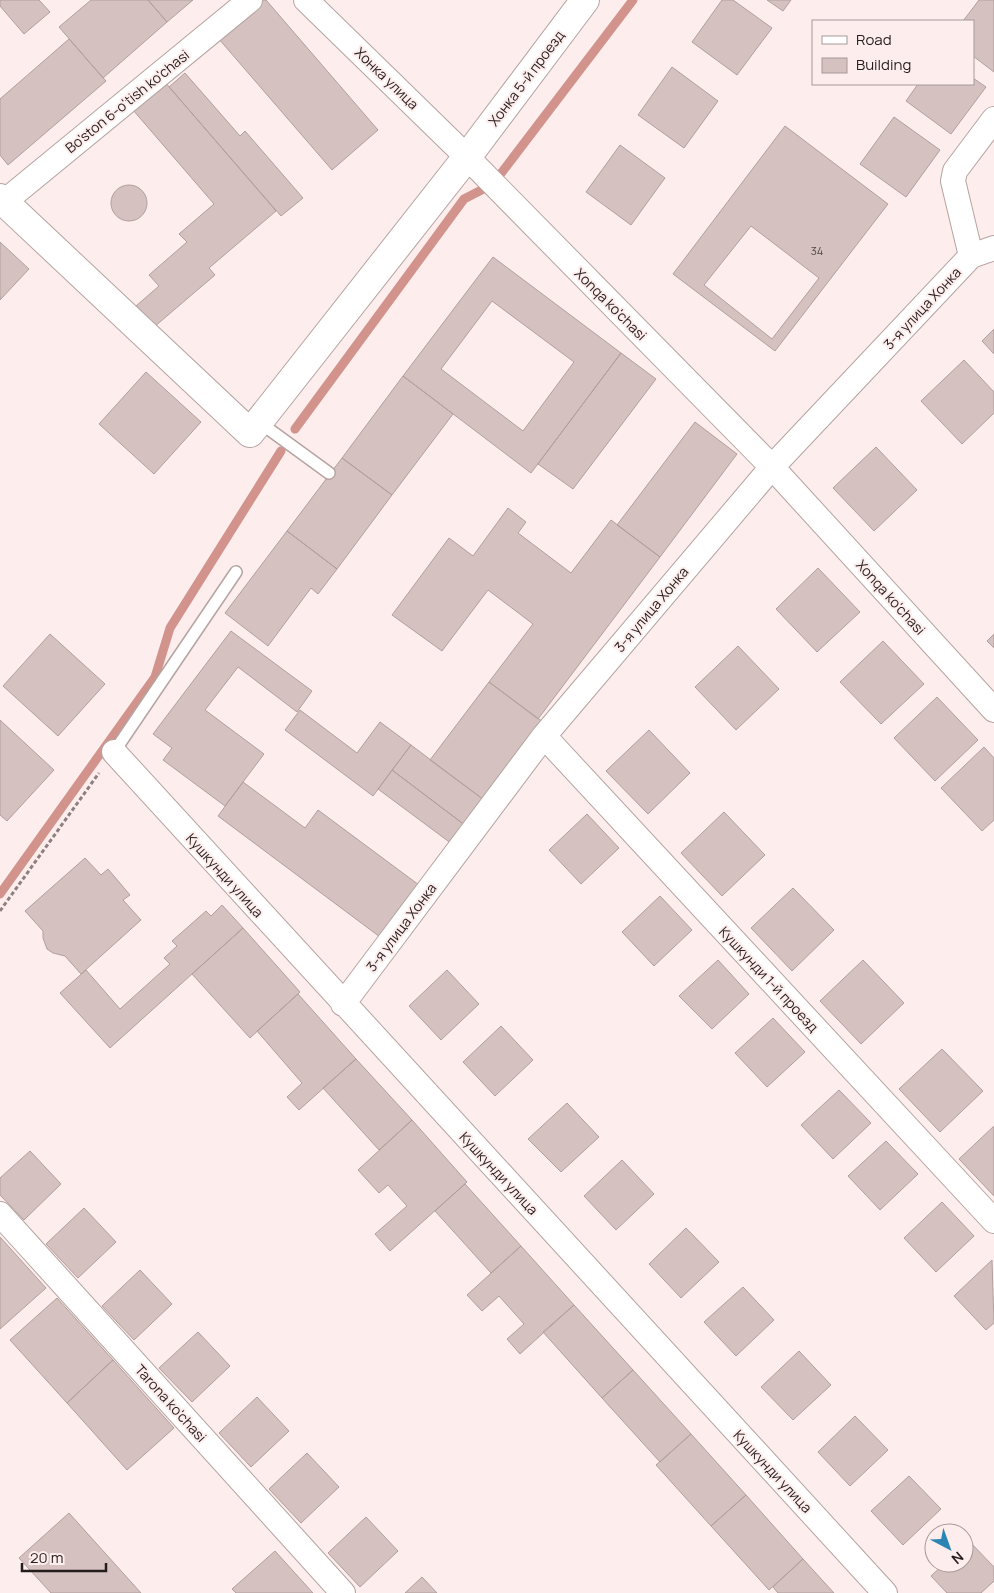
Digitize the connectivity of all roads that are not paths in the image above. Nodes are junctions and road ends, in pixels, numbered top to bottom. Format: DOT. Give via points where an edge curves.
graph roads {
  1 [pos="250,0"];
  2 [pos="306,0"];
  3 [pos="585,0"];
  4 [pos="994,119"];
  5 [pos="468,157"];
  6 [pos="2,200"];
  7 [pos="994,248"];
  8 [pos="971,256"];
  9 [pos="254,428"];
  10 [pos="772,467"];
  11 [pos="329,473"];
  12 [pos="236,572"];
  13 [pos="994,710"];
  14 [pos="544,736"];
  15 [pos="114,752"];
  16 [pos="343,1004"];
  17 [pos="0,1214"];
  18 [pos="994,1222"];
  19 [pos="343,1593"];
  20 [pos="886,1593"];
  1 -- 6 [label="street, Bo'ston 6-o'tish ko'chasi"];
  2 -- 5 [label="street, Хонка улица"];
  3 -- 5 [label="street, Хонка 5-й проезд"];
  4 -- 8 [label="street" via="955,171 953,181"];
  5 -- 9 [label="street"];
  5 -- 10 [label="street, Xonqa ko'chasi"];
  6 -- 9 [label="street"];
  7 -- 8 [label="street, 3-я улица Хонка"];
  8 -- 10 [label="street, 3-я улица Хонка"];
  9 -- 11 [label="lane"];
  10 -- 13 [label="street, Xonqa ko'chasi"];
  10 -- 14 [label="street, 3-я улица Хонка"];
  12 -- 15 [label="lane"];
  14 -- 16 [label="street, 3-я улица Хонка"];
  14 -- 18 [label="street, Кушкунди 1-й проезд"];
  15 -- 16 [label="street, Кушкунди улица"];
  16 -- 20 [label="street, Кушкунди улица"];
  17 -- 19 [label="street, Tarona ko'chasi"];
}
